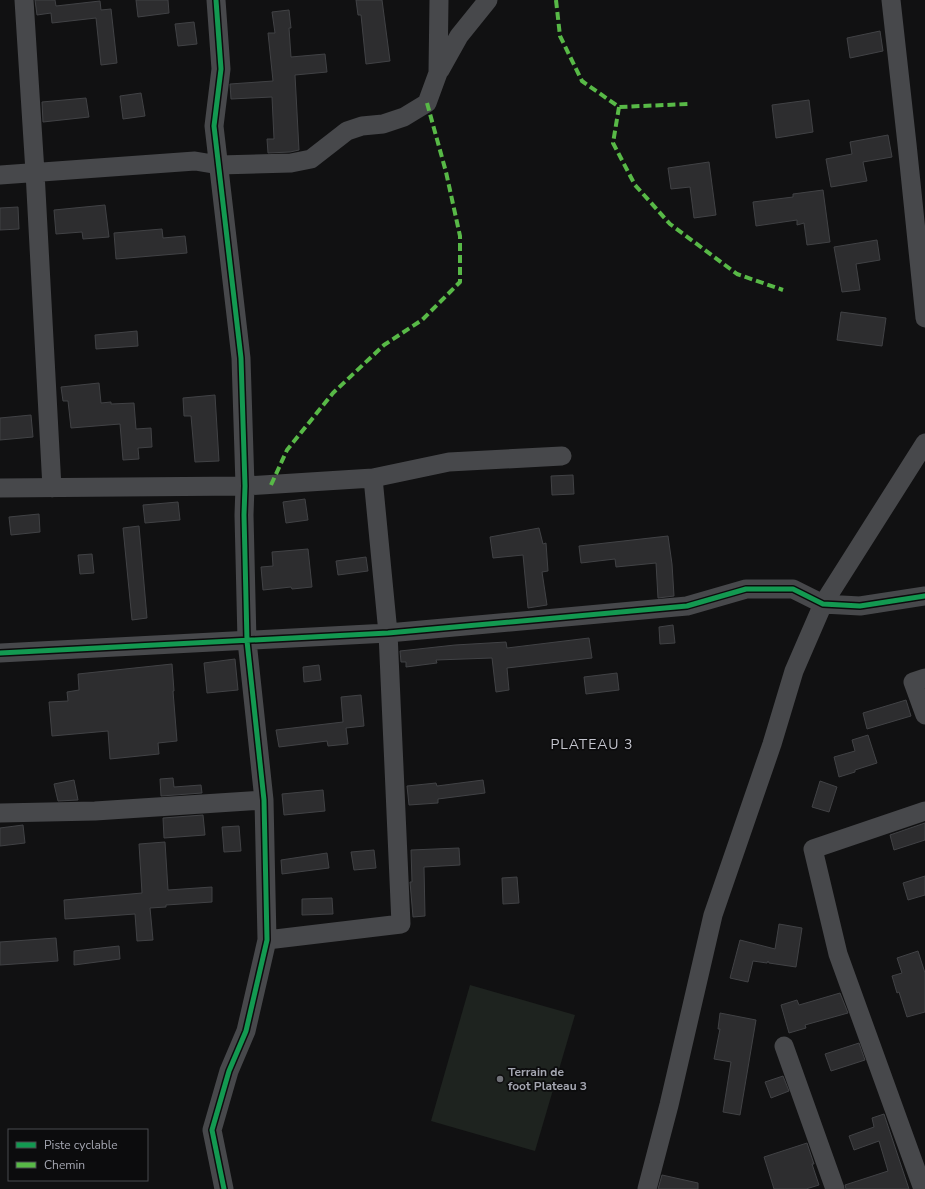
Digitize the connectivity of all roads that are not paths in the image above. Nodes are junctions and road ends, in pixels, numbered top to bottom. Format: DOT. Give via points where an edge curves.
graph roads {
  1 [pos="24,0"];
  2 [pos="216,0"];
  3 [pos="439,0"];
  4 [pos="488,0"];
  5 [pos="891,0"];
  6 [pos="438,73"];
  7 [pos="219,165"];
  8 [pos="35,172"];
  9 [pos="0,174"];
  10 [pos="922,260"];
  11 [pos="925,318"];
  12 [pos="925,443"];
  13 [pos="562,456"];
  14 [pos="373,478"];
  15 [pos="245,486"];
  16 [pos="0,488"];
  17 [pos="52,488"];
  18 [pos="925,596"];
  19 [pos="823,604"];
  20 [pos="388,632"];
  21 [pos="247,641"];
  22 [pos="0,653"];
  23 [pos="925,678"];
  24 [pos="925,715"];
  25 [pos="264,800"];
  26 [pos="925,811"];
  27 [pos="0,813"];
  28 [pos="268,940"];
  29 [pos="784,1046"];
  30 [pos="224,1189"];
  31 [pos="647,1189"];
  32 [pos="835,1189"];
  33 [pos="923,1189"];
  1 -- 8 [label="street"];
  2 -- 7 [label="street" via="221,69 214,126"];
  3 -- 6 [label="street"];
  4 -- 6 [label="street" via="459,36"];
  5 -- 10 [label="street"];
  6 -- 7 [label="street" via="427,103 404,117 347,131 311,159 291,163"];
  7 -- 8 [label="street" via="195,161"];
  7 -- 15 [label="street" via="241,358"];
  8 -- 9 [label="street"];
  8 -- 17 [label="street"];
  10 -- 11 [label="street"];
  12 -- 19 [label="street"];
  13 -- 14 [label="street" via="450,462"];
  14 -- 15 [label="street"];
  14 -- 20 [label="street"];
  15 -- 17 [label="street"];
  15 -- 21 [label="street"];
  16 -- 17 [label="street"];
  18 -- 19 [label="street" via="860,606"];
  19 -- 20 [label="street" via="793,589 746,589 686,606"];
  19 -- 31 [label="street" via="794,671 772,744 713,915 670,1105"];
  20 -- 21 [label="street"];
  20 -- 28 [label="street" via="401,924"];
  21 -- 22 [label="street"];
  21 -- 25 [label="street"];
  23 -- 24 [label="street" via="914,682"];
  25 -- 27 [label="street" via="95,811"];
  25 -- 28 [label="street"];
  26 -- 33 [label="street" via="812,849 838,954"];
  28 -- 30 [label="street" via="246,1031 229,1071 212,1130"];
  29 -- 32 [label="street"];
}
